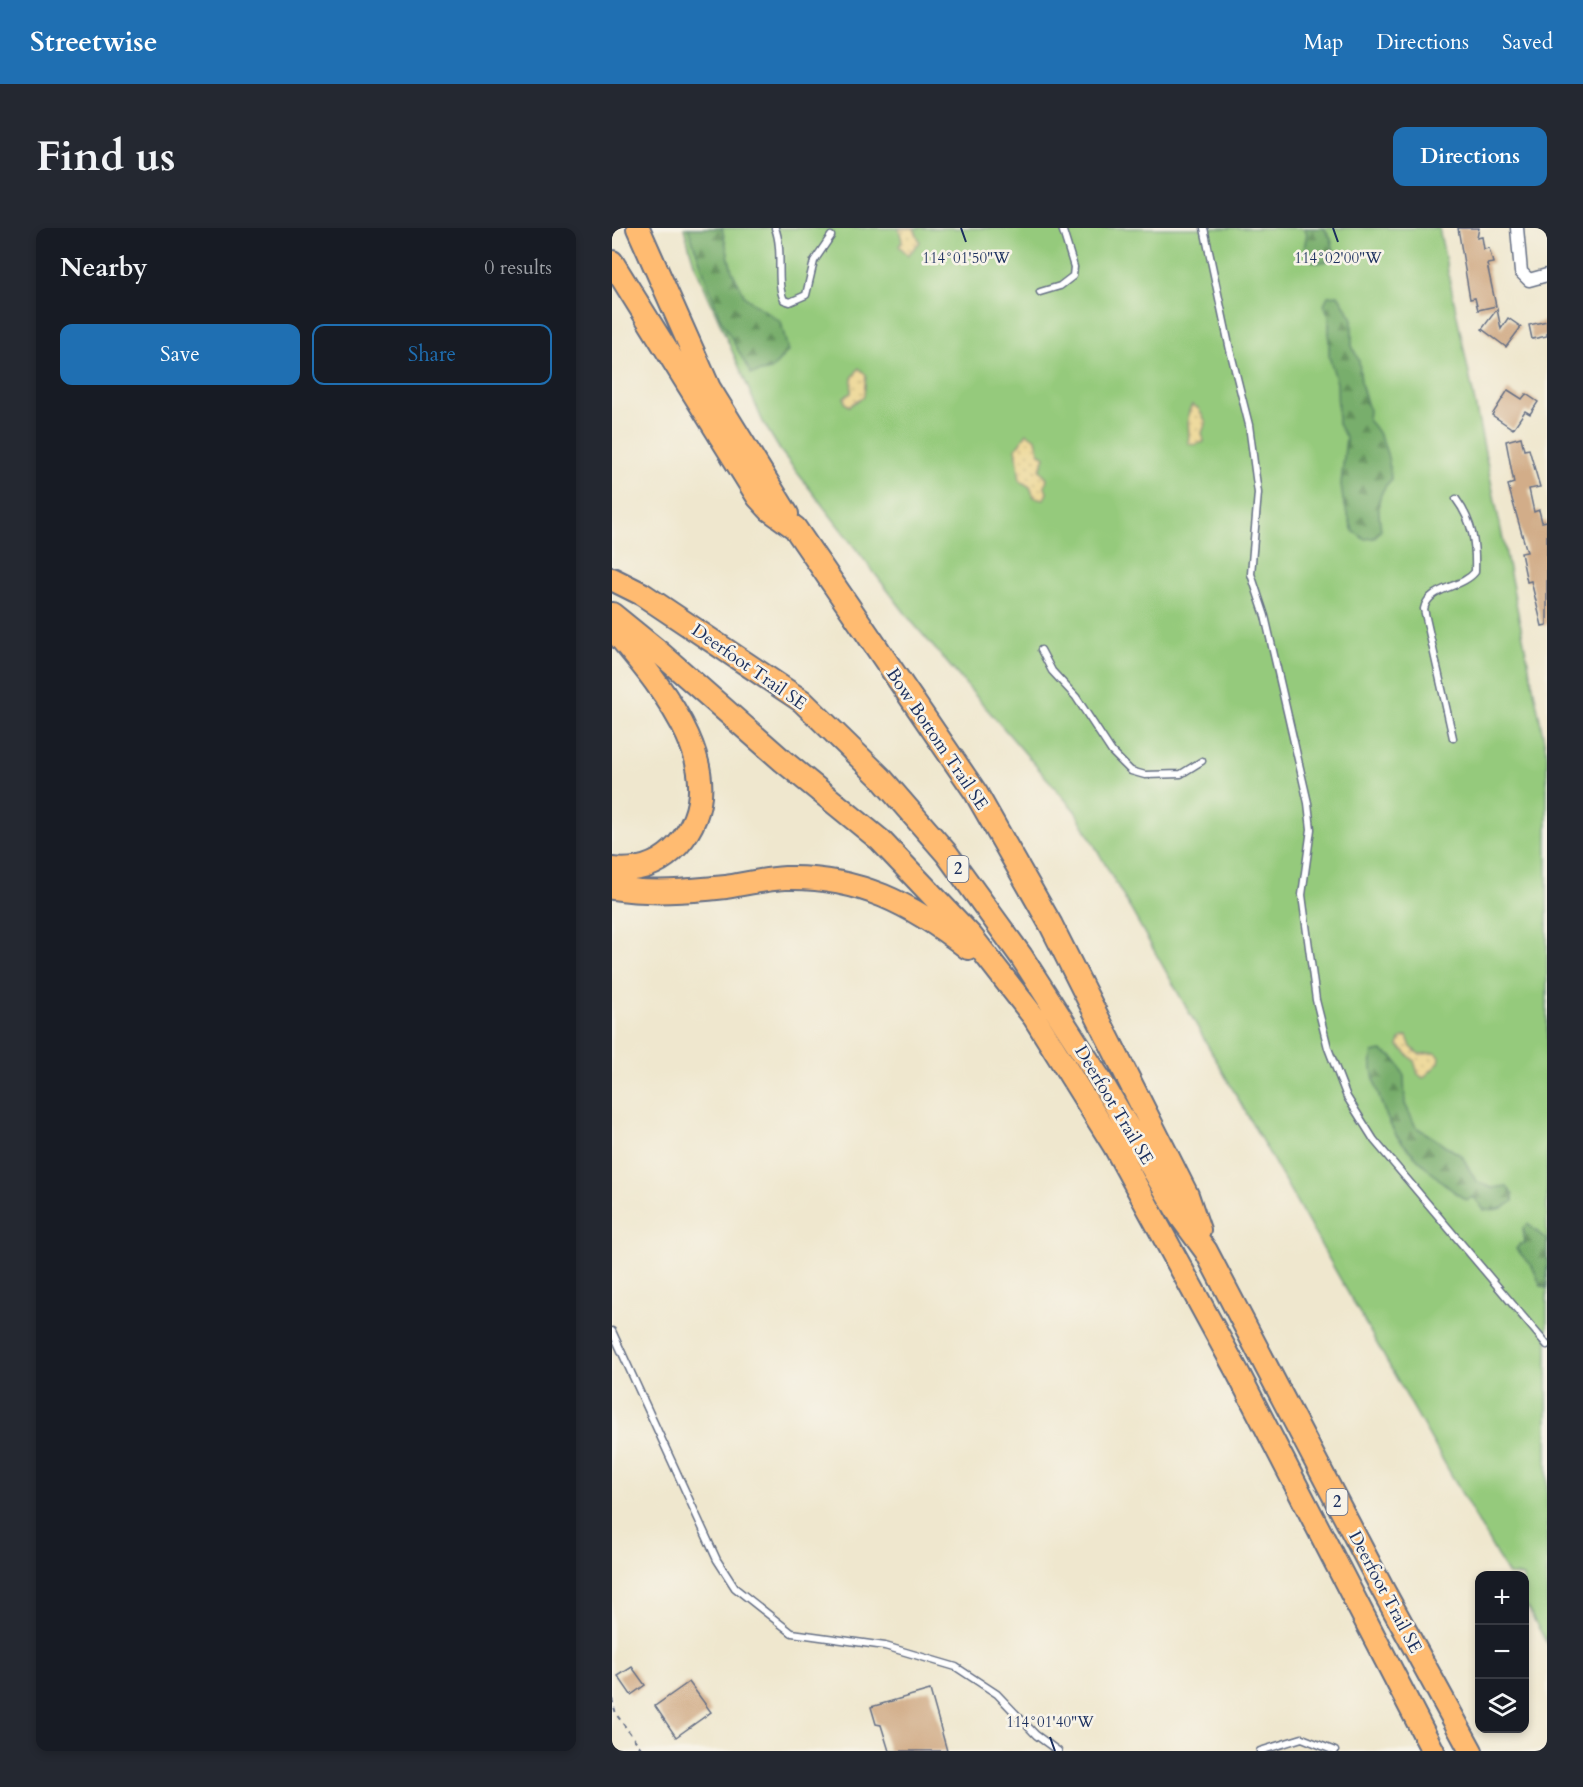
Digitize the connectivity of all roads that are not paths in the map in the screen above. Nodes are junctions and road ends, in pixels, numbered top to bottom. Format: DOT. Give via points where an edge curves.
graph roads {
  1 [pos="638,228"];
  2 [pos="775,228"];
  3 [pos="1062,228"];
  4 [pos="1204,228"];
  5 [pos="1517,228"];
  6 [pos="831,236"];
  7 [pos="612,262"];
  8 [pos="1547,275"];
  9 [pos="1040,292"];
  10 [pos="1456,499"];
  11 [pos="795,528"];
  12 [pos="612,579"];
  13 [pos="612,614"];
  14 [pos="612,628"];
  15 [pos="1041,650"];
  16 [pos="1453,738"];
  17 [pos="1202,761"];
  18 [pos="612,869"];
  19 [pos="612,888"];
  20 [pos="998,971"];
  21 [pos="1206,1251"];
  22 [pos="612,1331"];
  23 [pos="1547,1345"];
  24 [pos="1334,1749"];
  25 [pos="1058,1751"];
  26 [pos="1260,1751"];
  27 [pos="1324,1751"];
  28 [pos="1433,1751"];
  29 [pos="1471,1751"];
  1 -- 11 [label="highway" via="709,388"];
  2 -- 6 [label="lane" via="781,256 781,293 790,302 806,295 814,261"];
  3 -- 9 [label="lane" via="1074,267 1072,276 1060,286"];
  4 -- 23 [label="lane" via="1249,425 1258,493 1251,574 1265,616 1308,803 1311,829 1302,895 1316,1000 1328,1048 1347,1097 1374,1140"];
  5 -- 8 [label="street" via="1521,272 1529,280"];
  7 -- 11 [label="highway, Bow Bottom Trail SE" via="758,497"];
  10 -- 16 [label="lane" via="1473,531 1475,572 1468,581 1432,595 1424,609"];
  11 -- 21 [label="highway, Bow Bottom Trail SE" via="976,793 1051,925 1187,1195"];
  12 -- 21 [label="highway, Deerfoot Trail SE / 2" via="642,594 802,701 881,777 947,854 1021,956 1181,1217"];
  13 -- 20 [label="highway, Deerfoot Trail SE / 2" via="880,840 944,905"];
  14 -- 18 [label="highway" via="657,682 691,742 702,796 696,818 672,852 649,866 629,871"];
  15 -- 17 [label="lane" via="1112,752 1131,771 1145,775 1181,774"];
  19 -- 20 [label="highway" via="683,891 783,878 857,885 915,910"];
  20 -- 28 [label="highway, Deerfoot Trail SE / 2" via="1034,1017 1121,1158 1248,1392"];
  21 -- 29 [label="highway, Deerfoot Trail SE / 2"];
  22 -- 25 [label="lane" via="717,1560 735,1588 792,1633 885,1646 956,1667 997,1694"];
  24 -- 26 [label="lane" via="1302,1738"];
  24 -- 27 [label="lane"];
}
